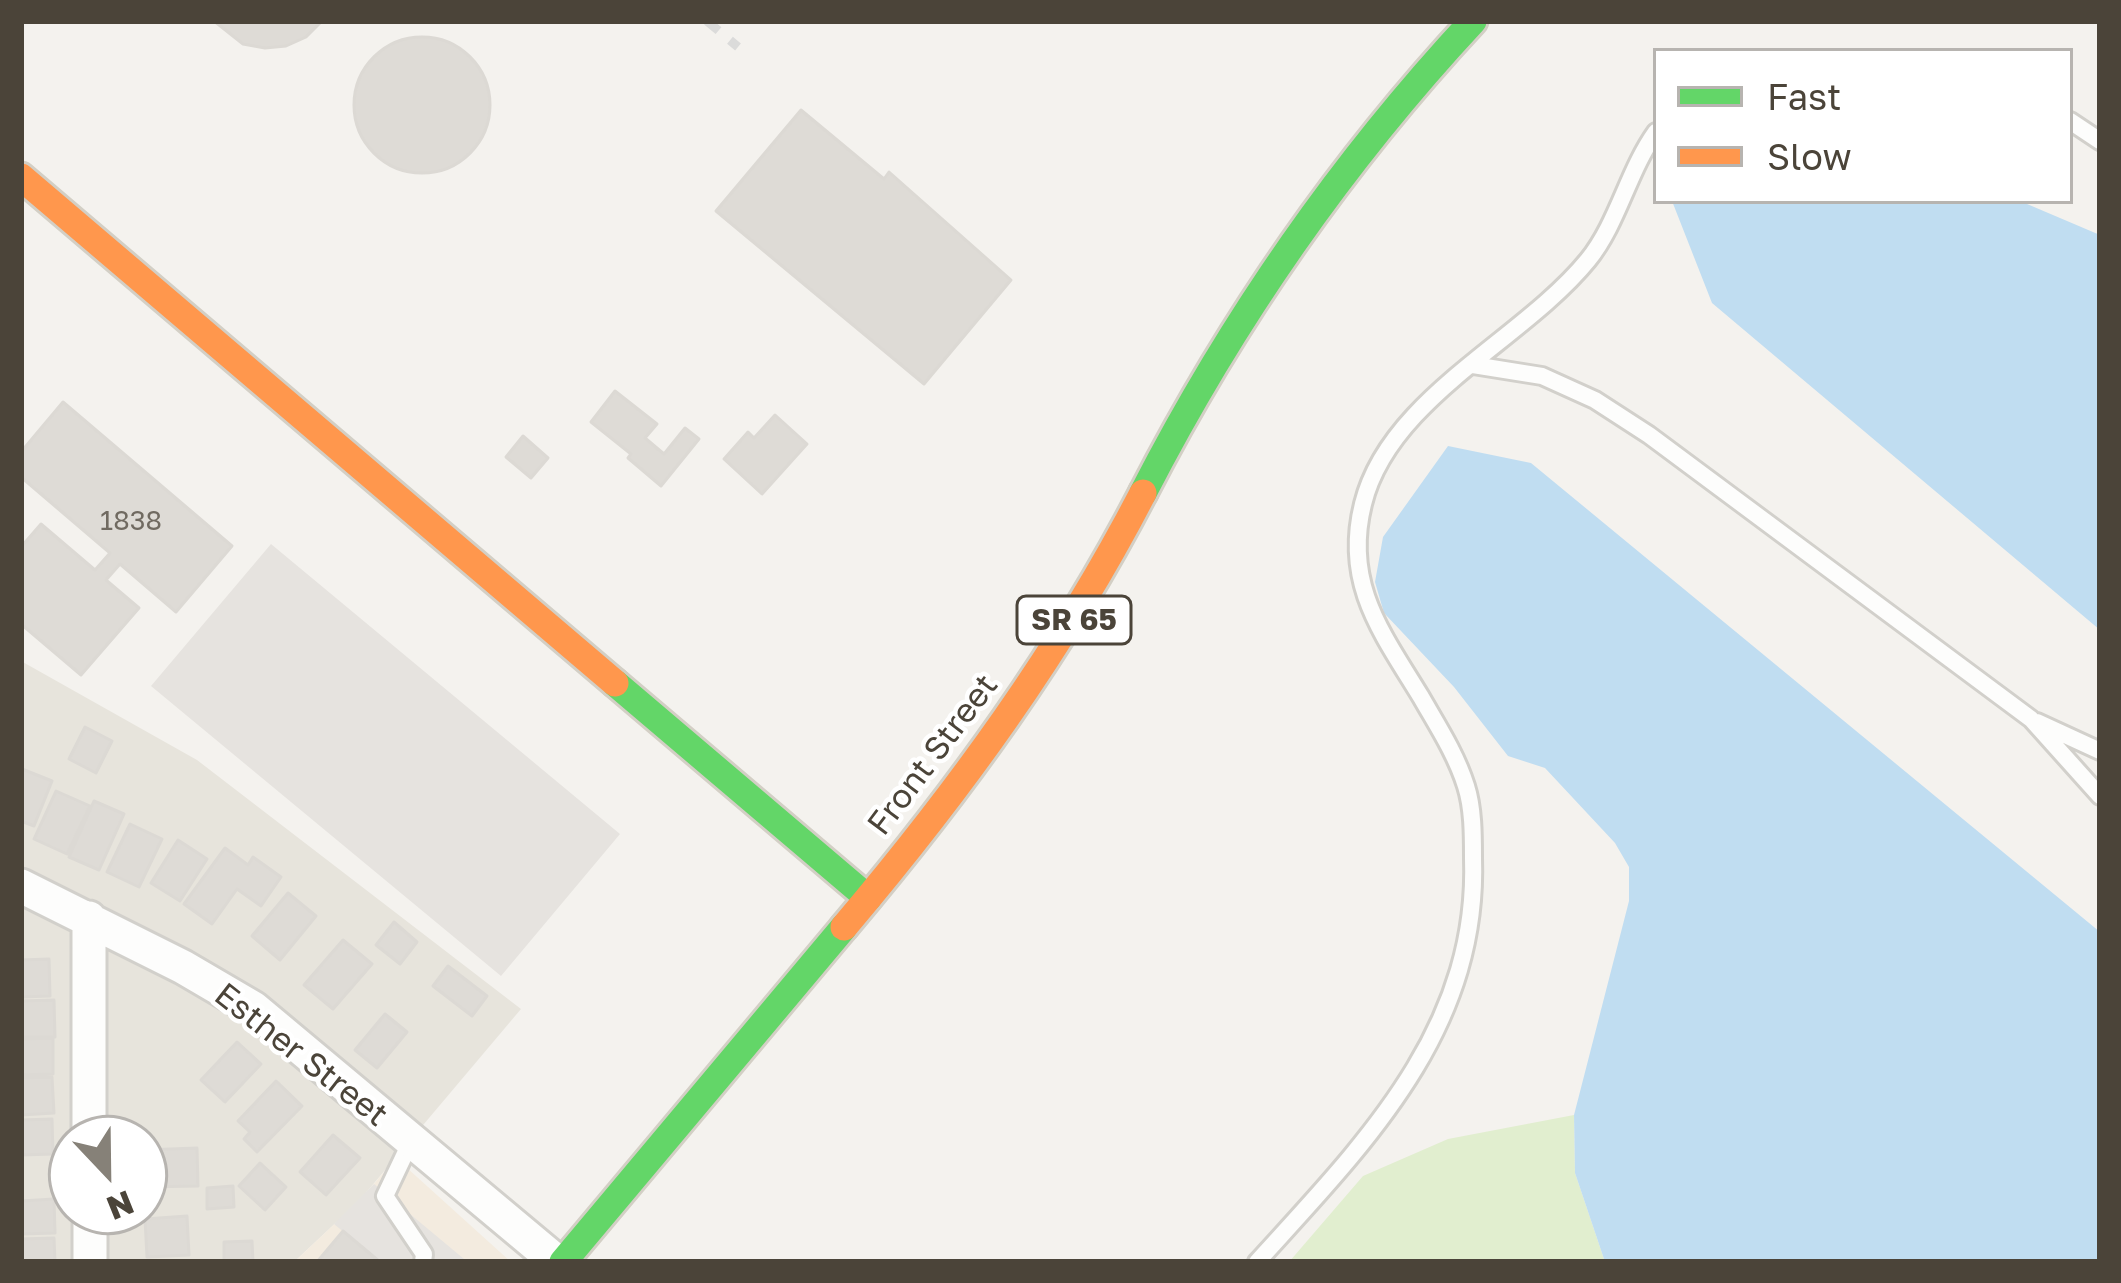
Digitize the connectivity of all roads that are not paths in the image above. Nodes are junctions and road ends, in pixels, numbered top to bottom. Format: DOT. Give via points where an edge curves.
graph roads {
  1 [pos="1473,21"];
  2 [pos="2073,123"];
  3 [pos="1653,136"];
  4 [pos="2100,141"];
  5 [pos="21,177"];
  6 [pos="1473,365"];
  7 [pos="2031,719"];
  8 [pos="2100,751"];
  9 [pos="2100,796"];
  10 [pos="21,886"];
  11 [pos="868,898"];
  12 [pos="89,918"];
  13 [pos="89,1115"];
  14 [pos="411,1141"];
  15 [pos="568,1260"];
  16 [pos="423,1262"];
  17 [pos="1256,1262"];
  1 -- 11 [label="main road, Front Street / SR 65" via="1279,258 1048,661"];
  2 -- 4 [label="lane"];
  3 -- 6 [label="lane" via="1591,257"];
  5 -- 11 [label="main road"];
  6 -- 7 [label="lane" via="1541,376 1613,412"];
  6 -- 17 [label="lane" via="1405,424 1377,464 1358,544 1379,634 1467,788 1474,886 1464,954 1420,1062 1379,1124"];
  7 -- 8 [label="lane"];
  7 -- 9 [label="lane"];
  10 -- 12 [label="street, Esther Street"];
  11 -- 15 [label="main road, Front Street / SR 65" via="835,919"];
  12 -- 13 [label="street"];
  12 -- 14 [label="street, Esther Street" via="253,1008"];
  14 -- 15 [label="street, Esther Street"];
  14 -- 16 [label="lane" via="385,1196"];
}
